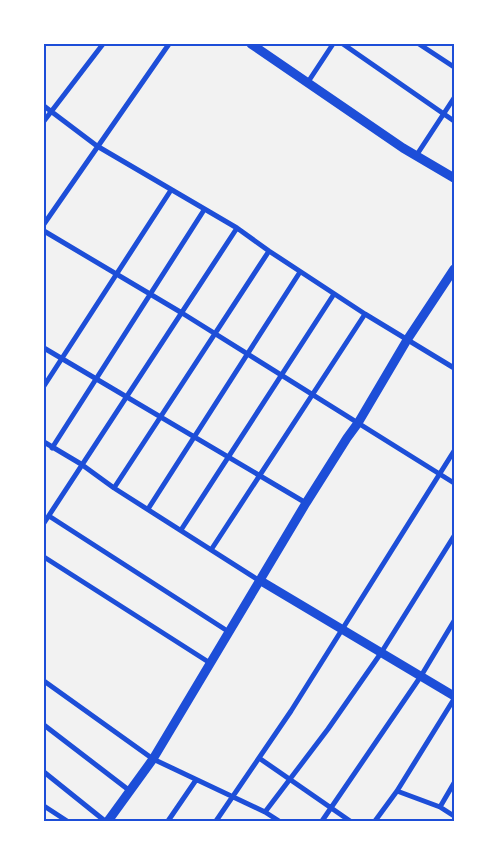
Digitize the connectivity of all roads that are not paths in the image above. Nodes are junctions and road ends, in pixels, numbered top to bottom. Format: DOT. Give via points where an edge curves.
graph roads {
  1 [pos="103,44"];
  2 [pos="169,44"];
  3 [pos="252,44"];
  4 [pos="334,44"];
  5 [pos="343,44"];
  6 [pos="419,44"];
  7 [pos="454,68"];
  8 [pos="308,82"];
  9 [pos="454,98"];
  10 [pos="44,106"];
  11 [pos="51,111"];
  12 [pos="444,114"];
  13 [pos="44,121"];
  14 [pos="454,121"];
  15 [pos="97,146"];
  16 [pos="416,156"];
  17 [pos="454,178"];
  18 [pos="171,190"];
  19 [pos="204,210"];
  20 [pos="44,224"];
  21 [pos="237,228"];
  22 [pos="44,231"];
  23 [pos="269,251"];
  24 [pos="454,269"];
  25 [pos="300,272"];
  26 [pos="116,274"];
  27 [pos="150,294"];
  28 [pos="334,294"];
  29 [pos="182,313"];
  30 [pos="365,314"];
  31 [pos="215,333"];
  32 [pos="407,340"];
  33 [pos="44,348"];
  34 [pos="248,354"];
  35 [pos="62,359"];
  36 [pos="454,368"];
  37 [pos="282,375"];
  38 [pos="96,379"];
  39 [pos="44,386"];
  40 [pos="312,394"];
  41 [pos="126,397"];
  42 [pos="161,417"];
  43 [pos="358,422"];
  44 [pos="194,437"];
  45 [pos="44,442"];
  46 [pos="52,448"];
  47 [pos="454,451"];
  48 [pos="228,457"];
  49 [pos="81,464"];
  50 [pos="440,474"];
  51 [pos="260,476"];
  52 [pos="454,482"];
  53 [pos="114,488"];
  54 [pos="306,503"];
  55 [pos="148,509"];
  56 [pos="49,516"];
  57 [pos="44,524"];
  58 [pos="181,530"];
  59 [pos="454,536"];
  60 [pos="211,550"];
  61 [pos="44,557"];
  62 [pos="261,581"];
  63 [pos="454,621"];
  64 [pos="342,630"];
  65 [pos="229,632"];
  66 [pos="381,653"];
  67 [pos="210,663"];
  68 [pos="421,676"];
  69 [pos="44,681"];
  70 [pos="454,698"];
  71 [pos="44,725"];
  72 [pos="259,758"];
  73 [pos="152,759"];
  74 [pos="44,772"];
  75 [pos="290,779"];
  76 [pos="196,780"];
  77 [pos="454,783"];
  78 [pos="130,790"];
  79 [pos="397,791"];
  80 [pos="232,797"];
  81 [pos="44,806"];
  82 [pos="440,807"];
  83 [pos="331,808"];
  84 [pos="265,812"];
  85 [pos="454,816"];
  86 [pos="67,821"];
  87 [pos="107,821"];
  88 [pos="168,821"];
  89 [pos="216,821"];
  90 [pos="279,821"];
  91 [pos="322,821"];
  92 [pos="350,821"];
  93 [pos="376,821"];
  1 -- 11 [label="street"];
  2 -- 15 [label="street"];
  3 -- 8 [label="street"];
  4 -- 8 [label="street"];
  5 -- 12 [label="street"];
  6 -- 7 [label="street"];
  8 -- 16 [label="street"];
  9 -- 12 [label="street"];
  10 -- 11 [label="street"];
  11 -- 13 [label="street"];
  11 -- 15 [label="street"];
  12 -- 14 [label="street"];
  12 -- 16 [label="street"];
  15 -- 18 [label="street"];
  15 -- 20 [label="street"];
  16 -- 17 [label="street"];
  18 -- 19 [label="street"];
  18 -- 26 [label="street"];
  19 -- 21 [label="street"];
  19 -- 27 [label="street"];
  21 -- 23 [label="street"];
  21 -- 29 [label="street"];
  22 -- 26 [label="street"];
  23 -- 25 [label="street"];
  23 -- 31 [label="street"];
  24 -- 32 [label="street"];
  25 -- 28 [label="street"];
  25 -- 34 [label="street"];
  26 -- 27 [label="street"];
  26 -- 35 [label="street"];
  27 -- 29 [label="street"];
  27 -- 38 [label="street"];
  28 -- 30 [label="street"];
  28 -- 37 [label="street"];
  29 -- 31 [label="street"];
  29 -- 41 [label="street"];
  30 -- 32 [label="street"];
  30 -- 40 [label="street"];
  31 -- 34 [label="street"];
  31 -- 42 [label="street"];
  32 -- 36 [label="street"];
  32 -- 43 [label="street"];
  33 -- 35 [label="street"];
  34 -- 37 [label="street"];
  34 -- 44 [label="street"];
  35 -- 38 [label="street"];
  35 -- 39 [label="street"];
  37 -- 40 [label="street"];
  37 -- 48 [label="street"];
  38 -- 41 [label="street"];
  38 -- 46 [label="street"];
  40 -- 43 [label="street"];
  40 -- 51 [label="street"];
  41 -- 42 [label="street"];
  41 -- 49 [label="street"];
  42 -- 44 [label="street"];
  42 -- 53 [label="street"];
  43 -- 50 [label="street"];
  43 -- 54 [label="street"];
  44 -- 48 [label="street"];
  44 -- 55 [label="street"];
  45 -- 46 [label="street"];
  46 -- 49 [label="street"];
  47 -- 50 [label="street"];
  48 -- 51 [label="street"];
  48 -- 58 [label="street"];
  49 -- 53 [label="street"];
  49 -- 56 [label="street"];
  50 -- 52 [label="street"];
  50 -- 64 [label="street"];
  51 -- 54 [label="street"];
  51 -- 60 [label="street"];
  53 -- 55 [label="street"];
  54 -- 62 [label="street"];
  55 -- 58 [label="street"];
  56 -- 57 [label="street"];
  56 -- 65 [label="street"];
  58 -- 60 [label="street"];
  59 -- 66 [label="street"];
  60 -- 62 [label="street"];
  61 -- 67 [label="street"];
  62 -- 64 [label="street"];
  62 -- 65 [label="street"];
  63 -- 68 [label="street"];
  64 -- 66 [label="street"];
  64 -- 72 [label="street"];
  65 -- 67 [label="street"];
  66 -- 68 [label="street"];
  66 -- 75 [label="street"];
  67 -- 73 [label="street"];
  68 -- 70 [label="street"];
  68 -- 83 [label="street"];
  69 -- 73 [label="street"];
  70 -- 79 [label="street"];
  71 -- 78 [label="street"];
  72 -- 75 [label="street"];
  72 -- 80 [label="street"];
  73 -- 76 [label="street"];
  73 -- 78 [label="street"];
  74 -- 87 [label="street"];
  75 -- 83 [label="street"];
  75 -- 84 [label="street"];
  76 -- 80 [label="street"];
  76 -- 88 [label="street"];
  77 -- 82 [label="street"];
  78 -- 87 [label="street"];
  79 -- 82 [label="street"];
  79 -- 93 [label="street"];
  80 -- 84 [label="street"];
  80 -- 89 [label="street"];
  81 -- 86 [label="street"];
  82 -- 85 [label="street"];
  83 -- 91 [label="street"];
  83 -- 92 [label="street"];
  84 -- 90 [label="street"];
}
